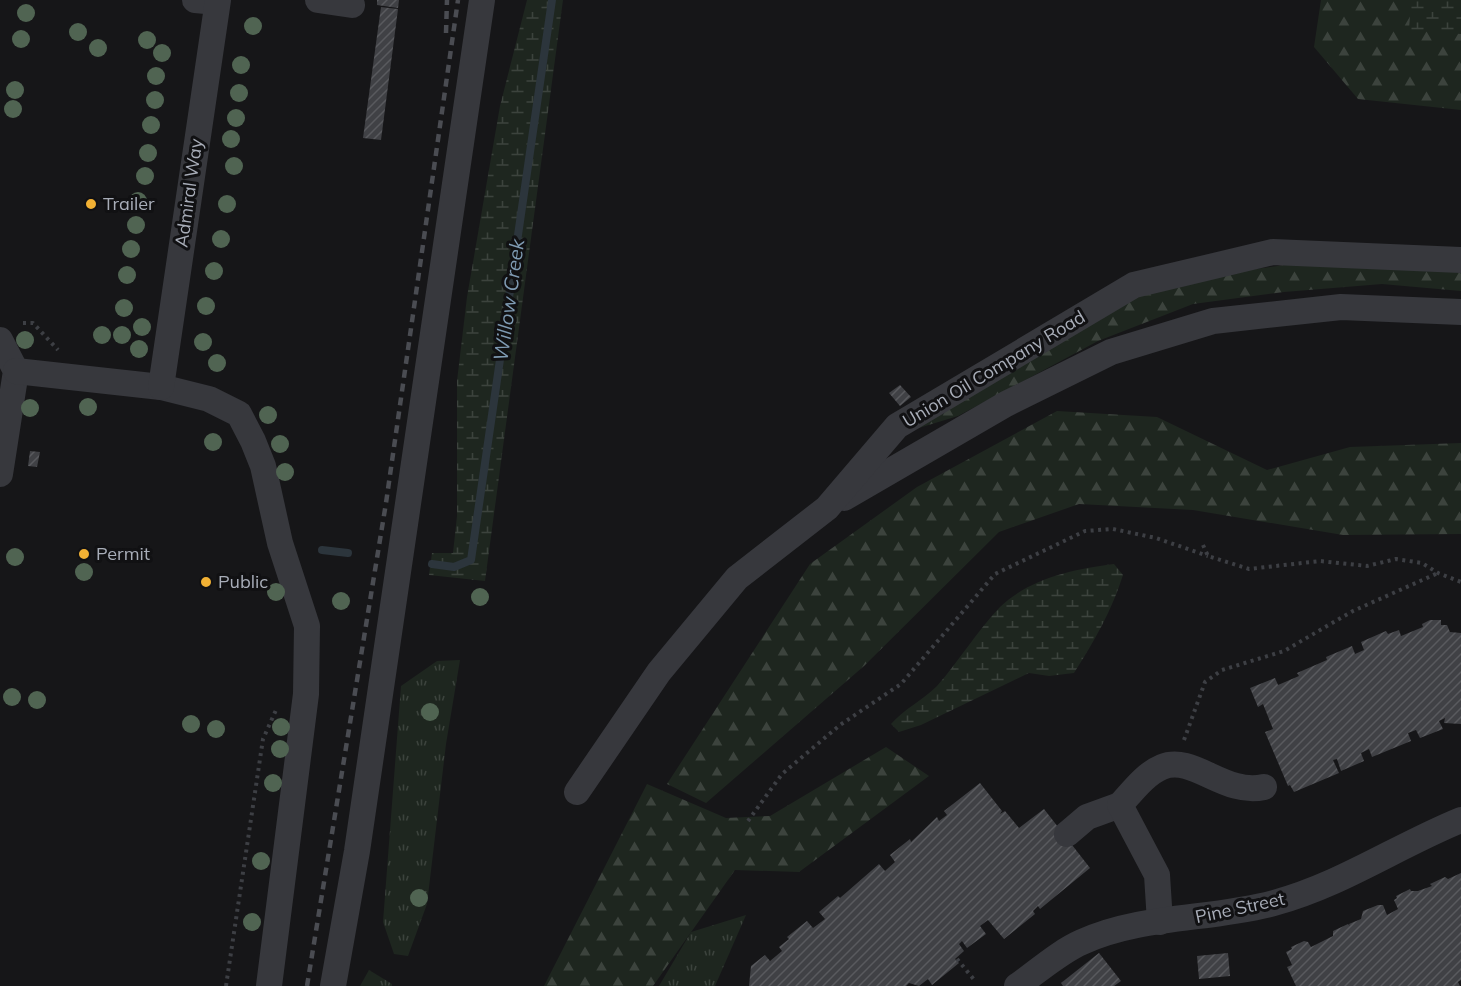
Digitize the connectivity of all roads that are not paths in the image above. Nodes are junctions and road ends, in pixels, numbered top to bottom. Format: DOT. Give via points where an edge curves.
graph roads {
  1 [pos="318,0"];
  2 [pos="482,0"];
  3 [pos="210,1"];
  4 [pos="352,5"];
  5 [pos="1461,261"];
  6 [pos="1461,312"];
  7 [pos="0,340"];
  8 [pos="16,371"];
  9 [pos="161,387"];
  10 [pos="0,474"];
  11 [pos="827,508"];
  12 [pos="1264,787"];
  13 [pos="577,792"];
  14 [pos="1120,805"];
  15 [pos="1461,820"];
  16 [pos="1067,834"];
  17 [pos="1160,922"];
  18 [pos="269,986"];
  19 [pos="333,986"];
  20 [pos="1017,986"];
  1 -- 4 [label="street"];
  2 -- 19 [label="street" via="357,851"];
  3 -- 9 [label="street, Admiral Way"];
  5 -- 11 [label="street, Union Oil Company Road" via="1273,252 1134,285 897,426"];
  6 -- 11 [label="street" via="1341,307 1225,319 1111,352 1006,404"];
  7 -- 8 [label="street"];
  8 -- 9 [label="street"];
  8 -- 10 [label="street"];
  9 -- 18 [label="street" via="209,399 238,414 263,466 280,543 307,626 306,694"];
  11 -- 13 [label="street, Union Oil Company Road" via="737,578 659,672"];
  12 -- 14 [label="street" via="1248,791 1189,765 1162,767"];
  14 -- 16 [label="street" via="1088,817"];
  14 -- 17 [label="street" via="1157,875"];
  15 -- 17 [label="street, Pine Street" via="1421,836 1332,883 1274,903"];
  17 -- 20 [label="street, Pine Street" via="1129,927 1081,943"];
}
